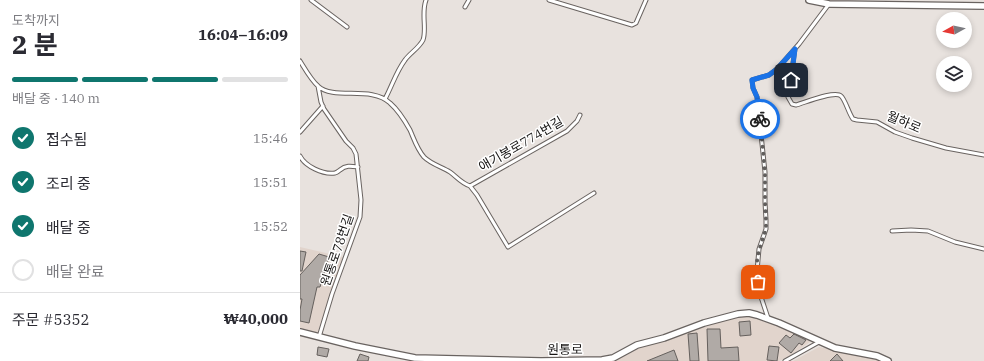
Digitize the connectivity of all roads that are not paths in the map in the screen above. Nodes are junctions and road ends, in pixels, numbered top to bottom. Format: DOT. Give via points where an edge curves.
graph roads {
  1 [pos="311,0"];
  2 [pos="426,0"];
  3 [pos="469,0"];
  4 [pos="550,0"];
  5 [pos="646,0"];
  6 [pos="808,0"];
  7 [pos="829,4"];
  8 [pos="984,6"];
  9 [pos="465,7"];
  10 [pos="347,27"];
  11 [pos="795,49"];
  12 [pos="300,61"];
  13 [pos="318,86"];
  14 [pos="385,99"];
  15 [pos="323,106"];
  16 [pos="580,115"];
  17 [pos="300,132"];
  18 [pos="984,155"];
  19 [pos="300,156"];
  20 [pos="358,167"];
  21 [pos="470,186"];
  22 [pos="594,193"];
  23 [pos="892,231"];
  24 [pos="984,249"];
  25 [pos="768,318"];
  26 [pos="300,332"];
  27 [pos="319,337"];
  28 [pos="819,342"];
  29 [pos="480,360"];
  30 [pos="549,361"];
  31 [pos="785,361"];
  32 [pos="888,361"];
  1 -- 10 [label="lane"];
  2 -- 14 [label="lane" via="423,16 424,38 405,59"];
  3 -- 9 [label="lane"];
  4 -- 5 [label="lane" via="632,25 636,23"];
  6 -- 7 [label="street"];
  7 -- 8 [label="street"];
  7 -- 11 [label="lane"];
  11 -- 18 [label="lane, 월하로" via="788,97 792,104 823,96 841,95 853,119 877,122 912,138"];
  11 -- 25 [label="lane" via="769,75 752,80 757,97 765,172 766,229 759,250 757,271 759,291"];
  12 -- 13 [label="lane"];
  13 -- 14 [label="lane" via="332,92 368,94"];
  13 -- 15 [label="lane"];
  14 -- 21 [label="lane, 애기봉로774번길" via="391,103 409,128 424,157 444,168 463,184"];
  15 -- 17 [label="lane"];
  15 -- 20 [label="lane, 원통로78번길" via="356,154"];
  16 -- 21 [label="lane, 애기봉로774번길" via="567,131"];
  19 -- 20 [label="lane" via="310,167 329,173 337,172 345,166"];
  20 -- 27 [label="lane, 원통로78번길" via="360,218"];
  21 -- 22 [label="lane, 애기봉로774번길" via="508,247"];
  23 -- 24 [label="lane" via="928,231 955,242"];
  25 -- 28 [label="street, 원통로"];
  25 -- 30 [label="street, 원통로" via="738,314 720,318 637,345 607,360"];
  26 -- 27 [label="street, 원통로"];
  27 -- 29 [label="street, 원통로" via="415,358"];
  28 -- 31 [label="lane"];
  28 -- 32 [label="street, 원통로"];
  29 -- 30 [label="street, 원통로"];
}
